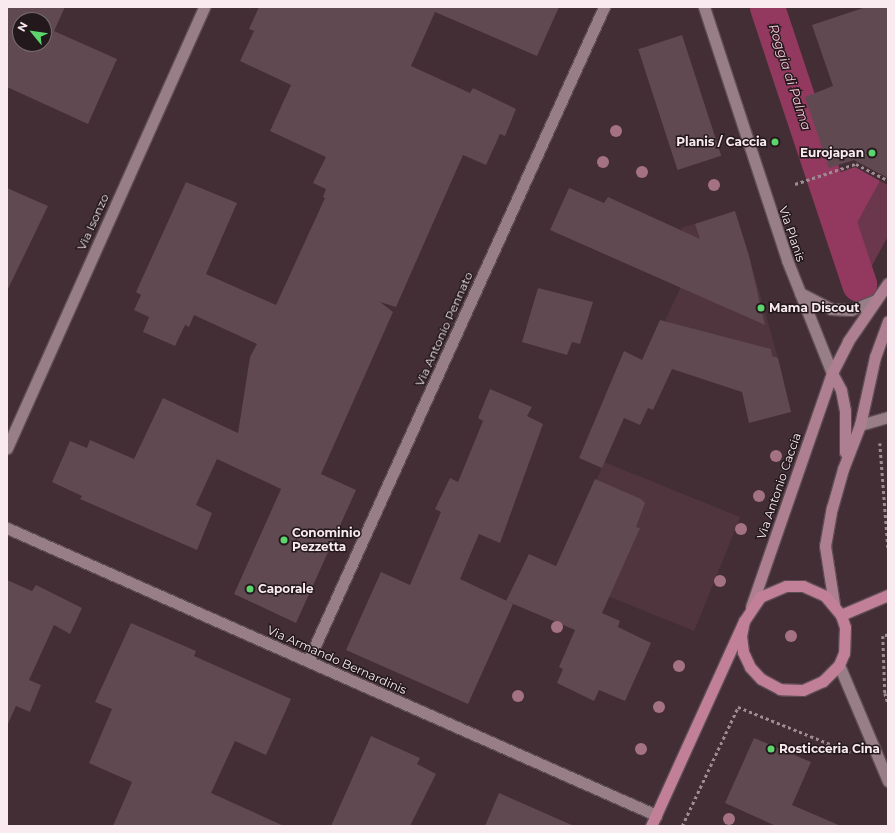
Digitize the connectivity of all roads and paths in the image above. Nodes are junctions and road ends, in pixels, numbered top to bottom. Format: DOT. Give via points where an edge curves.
graph roads {
  1 [pos="204,7"];
  2 [pos="604,7"];
  3 [pos="704,7"];
  4 [pos="888,180"];
  5 [pos="795,184"];
  6 [pos="888,283"];
  7 [pos="800,293"];
  8 [pos="876,300"];
  9 [pos="888,321"];
  10 [pos="832,373"];
  11 [pos="883,419"];
  12 [pos="860,425"];
  13 [pos="7,448"];
  14 [pos="843,469"];
  15 [pos="7,528"];
  16 [pos="888,548"];
  17 [pos="888,595"];
  18 [pos="834,604"];
  19 [pos="750,608"];
  20 [pos="841,615"];
  21 [pos="744,621"];
  22 [pos="888,635"];
  23 [pos="308,661"];
  24 [pos="839,664"];
  25 [pos="888,702"];
  26 [pos="856,755"];
  27 [pos="888,781"];
  28 [pos="656,815"];
  29 [pos="651,826"];
  30 [pos="682,826"];
  1 -- 13 [label="street, Via Isonzo"];
  2 -- 23 [label="street, Via Antonio Pennato"];
  3 -- 7 [label="street, Via Planis"];
  4 -- 5 [label="path" via="857,163"];
  6 -- 8 [label="main road, Via Antonio Caccia"];
  7 -- 8 [label="street" via="831,309 851,310"];
  7 -- 10 [label="street, Via Planis"];
  8 -- 10 [label="main road, Via Antonio Caccia" via="848,341"];
  9 -- 12 [label="main road, Via Planis" via="875,357"];
  10 -- 14 [label="main road, Via Planis" via="841,390 845,411 847,432"];
  10 -- 19 [label="main road, Via Antonio Caccia"];
  11 -- 12 [label="street"];
  11 -- 16 [label="path"];
  12 -- 14 [label="main road, Via Planis"];
  14 -- 18 [label="main road, Via Planis" via="825,546"];
  15 -- 23 [label="street, Via Armando Bernardinis"];
  17 -- 20 [label="main road"];
  18 -- 19 [label="main road, Via Antonio Caccia" via="814,590 803,586 786,586 760,597"];
  18 -- 20 [label="main road, Via Antonio Caccia"];
  19 -- 21 [label="main road, Via Antonio Caccia"];
  20 -- 24 [label="main road, Via Antonio Caccia" via="846,640"];
  21 -- 24 [label="main road, Via Antonio Caccia" via="741,636 743,652 750,667 770,685 792,690 813,687 823,681"];
  21 -- 28 [label="main road, Via Antonio Caccia"];
  22 -- 25 [label="path" via="883,636 885,693"];
  23 -- 28 [label="street, Via Armando Bernardinis"];
  24 -- 27 [label="street"];
  26 -- 30 [label="path" via="738,707"];
  28 -- 29 [label="main road, Via Antonio Caccia"];
}
